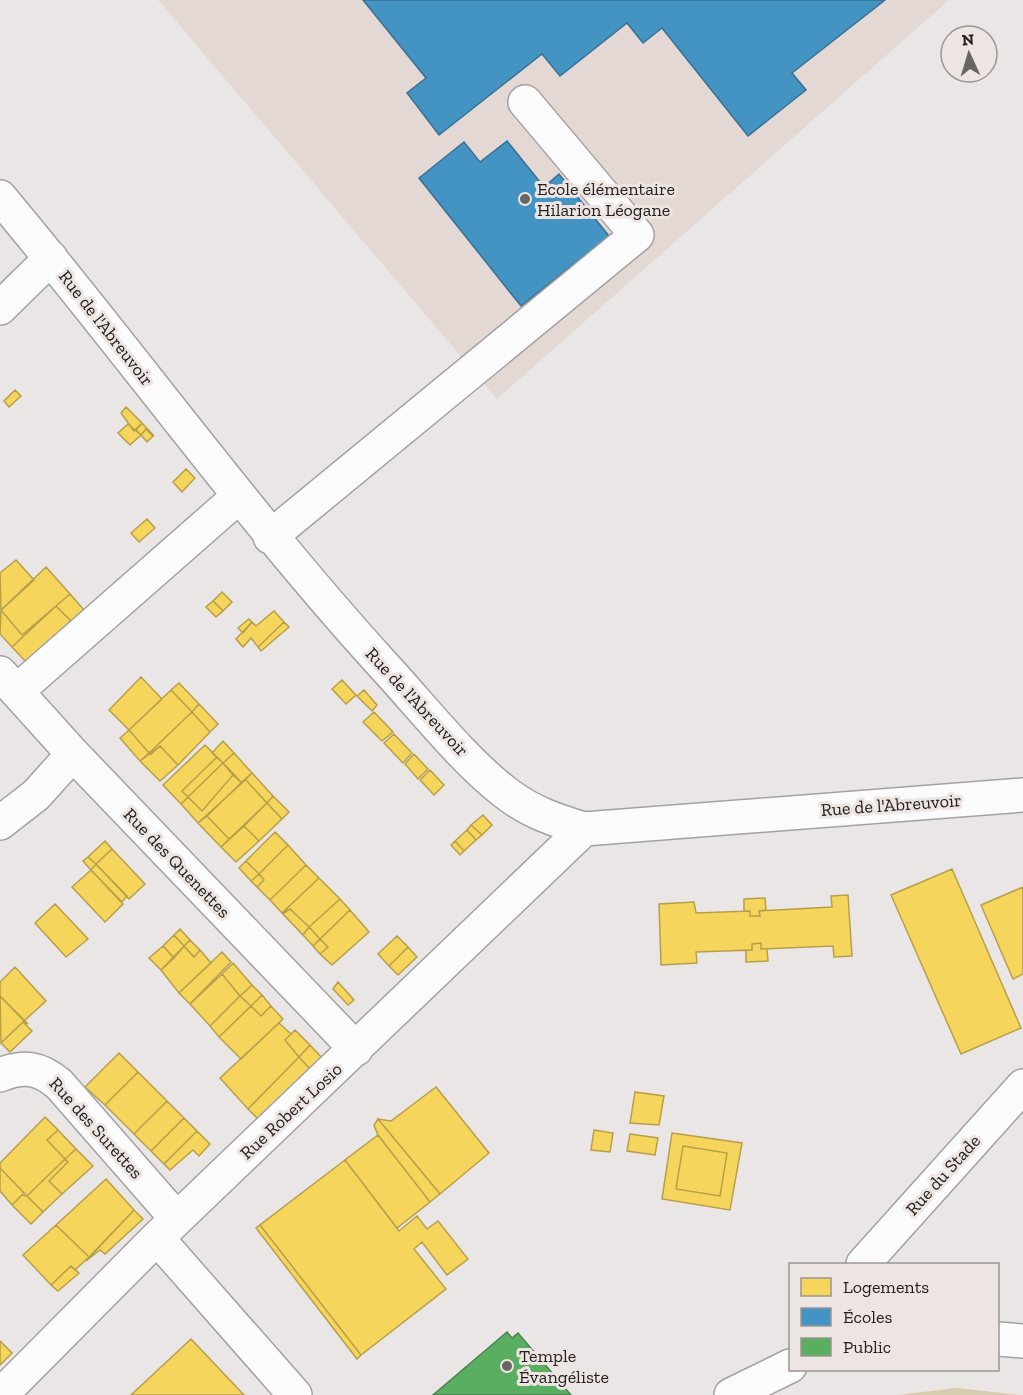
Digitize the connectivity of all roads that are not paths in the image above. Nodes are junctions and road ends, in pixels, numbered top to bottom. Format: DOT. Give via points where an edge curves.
graph roads {
  1 [pos="525,102"];
  2 [pos="0,197"];
  3 [pos="51,258"];
  4 [pos="0,308"];
  5 [pos="238,496"];
  6 [pos="270,537"];
  7 [pos="9,682"];
  8 [pos="73,754"];
  9 [pos="1023,795"];
  10 [pos="0,823"];
  11 [pos="584,829"];
  12 [pos="356,1049"];
  13 [pos="0,1075"];
  14 [pos="1023,1086"];
  15 [pos="167,1228"];
  16 [pos="864,1263"];
  17 [pos="999,1339"];
  18 [pos="1023,1341"];
  19 [pos="789,1366"];
  20 [pos="1,1395"];
  21 [pos="295,1395"];
  22 [pos="731,1395"];
  1 -- 6 [label="street" via="637,235"];
  2 -- 3 [label="street, Rue de l'Abreuvoir"];
  3 -- 4 [label="street"];
  3 -- 5 [label="street, Rue de l'Abreuvoir"];
  5 -- 6 [label="street, Rue de l'Abreuvoir"];
  5 -- 7 [label="street"];
  6 -- 11 [label="street, Rue de l'Abreuvoir" via="487,778 530,809"];
  7 -- 8 [label="street, Rue des Quenettes"];
  8 -- 10 [label="street" via="36,795"];
  8 -- 12 [label="street, Rue des Quenettes"];
  9 -- 11 [label="street, Rue de l'Abreuvoir"];
  11 -- 12 [label="street, Rue Robert Losio"];
  12 -- 15 [label="street, Rue Robert Losio"];
  13 -- 15 [label="street, Rue des Surettes" via="25,1067 51,1078"];
  14 -- 16 [label="street, Rue du Stade"];
  15 -- 20 [label="street, Rue Robert Losio"];
  15 -- 21 [label="street, Rue des Surettes"];
  17 -- 18 [label="street"];
  19 -- 22 [label="street"];
}
